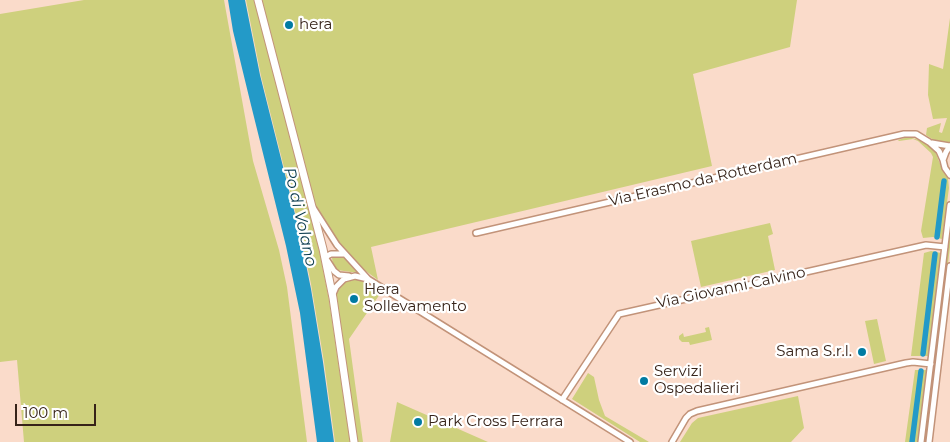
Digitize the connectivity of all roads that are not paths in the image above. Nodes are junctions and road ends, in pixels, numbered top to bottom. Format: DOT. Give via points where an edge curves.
graph roads {
  1 [pos="258,0"];
  2 [pos="929,142"];
  3 [pos="950,146"];
  4 [pos="944,160"];
  5 [pos="949,175"];
  6 [pos="312,205"];
  7 [pos="950,206"];
  8 [pos="476,233"];
  9 [pos="945,247"];
  10 [pos="344,254"];
  11 [pos="325,257"];
  12 [pos="950,266"];
  13 [pos="349,276"];
  14 [pos="368,279"];
  15 [pos="333,298"];
  16 [pos="944,318"];
  17 [pos="950,321"];
  18 [pos="931,364"];
  19 [pos="562,400"];
  20 [pos="621,436"];
  21 [pos="354,442"];
  22 [pos="617,442"];
  23 [pos="630,442"];
  24 [pos="672,442"];
  25 [pos="921,442"];
  26 [pos="929,442"];
  1 -- 6 [label="main road"];
  2 -- 3 [label="street, Via Erasmo da Rotterdam"];
  2 -- 4 [label="street"];
  2 -- 8 [label="street, Via Erasmo da Rotterdam" via="916,134 904,134"];
  3 -- 4 [label="street"];
  4 -- 5 [label="street"];
  6 -- 10 [label="street"];
  6 -- 11 [label="main road"];
  7 -- 9 [label="street"];
  9 -- 18 [label="street"];
  9 -- 19 [label="street, Via Giovanni Calvino" via="926,245 619,314"];
  10 -- 11 [label="street"];
  10 -- 14 [label="street"];
  11 -- 13 [label="street" via="334,271"];
  11 -- 15 [label="main road"];
  12 -- 16 [label="street"];
  13 -- 14 [label="street"];
  13 -- 15 [label="street" via="336,286"];
  14 -- 19 [label="street"];
  15 -- 21 [label="main road"];
  16 -- 17 [label="street"];
  16 -- 26 [label="street"];
  18 -- 24 [label="street" via="906,363 697,410 686,418"];
  18 -- 25 [label="street"];
  19 -- 20 [label="street"];
  20 -- 22 [label="street"];
  20 -- 23 [label="street"];
}
